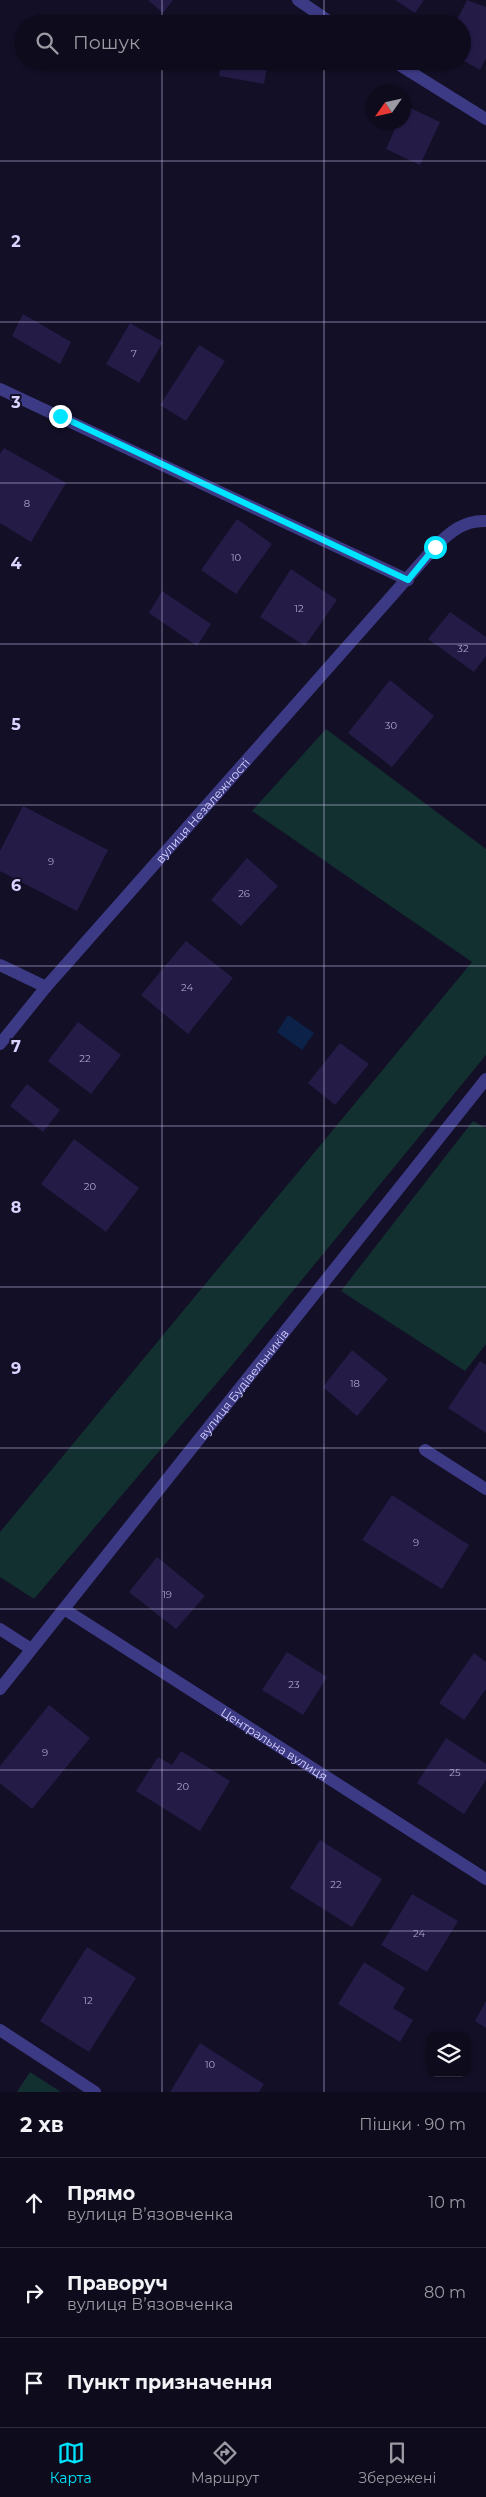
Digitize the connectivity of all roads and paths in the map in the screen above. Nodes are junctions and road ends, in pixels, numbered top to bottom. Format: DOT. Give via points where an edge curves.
graph roads {
  1 [pos="298,0"];
  2 [pos="320,15"];
  3 [pos="408,70"];
  4 [pos="486,118"];
  5 [pos="0,388"];
  6 [pos="486,521"];
  7 [pos="408,580"];
  8 [pos="0,965"];
  9 [pos="46,987"];
  10 [pos="0,1044"];
  11 [pos="486,1079"];
  12 [pos="480,1095"];
  13 [pos="425,1450"];
  14 [pos="486,1489"];
  15 [pos="64,1609"];
  16 [pos="0,1629"];
  17 [pos="31,1649"];
  18 [pos="0,1689"];
  19 [pos="486,1879"];
  20 [pos="0,2030"];
  21 [pos="95,2092"];
  1 -- 2 [label="street"];
  3 -- 4 [label="street"];
  5 -- 7 [label="street"];
  6 -- 7 [label="street, вулиця Незалежності" via="474,521 452,530"];
  7 -- 9 [label="street, вулиця Незалежності"];
  8 -- 9 [label="street"];
  9 -- 10 [label="street, вулиця Незалежності"];
  11 -- 12 [label="street, вулиця Будівельників"];
  12 -- 15 [label="street, вулиця Будівельників"];
  13 -- 14 [label="street"];
  15 -- 17 [label="street, вулиця Будівельників"];
  15 -- 19 [label="street, Центральна вулиця"];
  16 -- 17 [label="street"];
  17 -- 18 [label="street, вулиця Будівельників"];
  20 -- 21 [label="street"];
}
